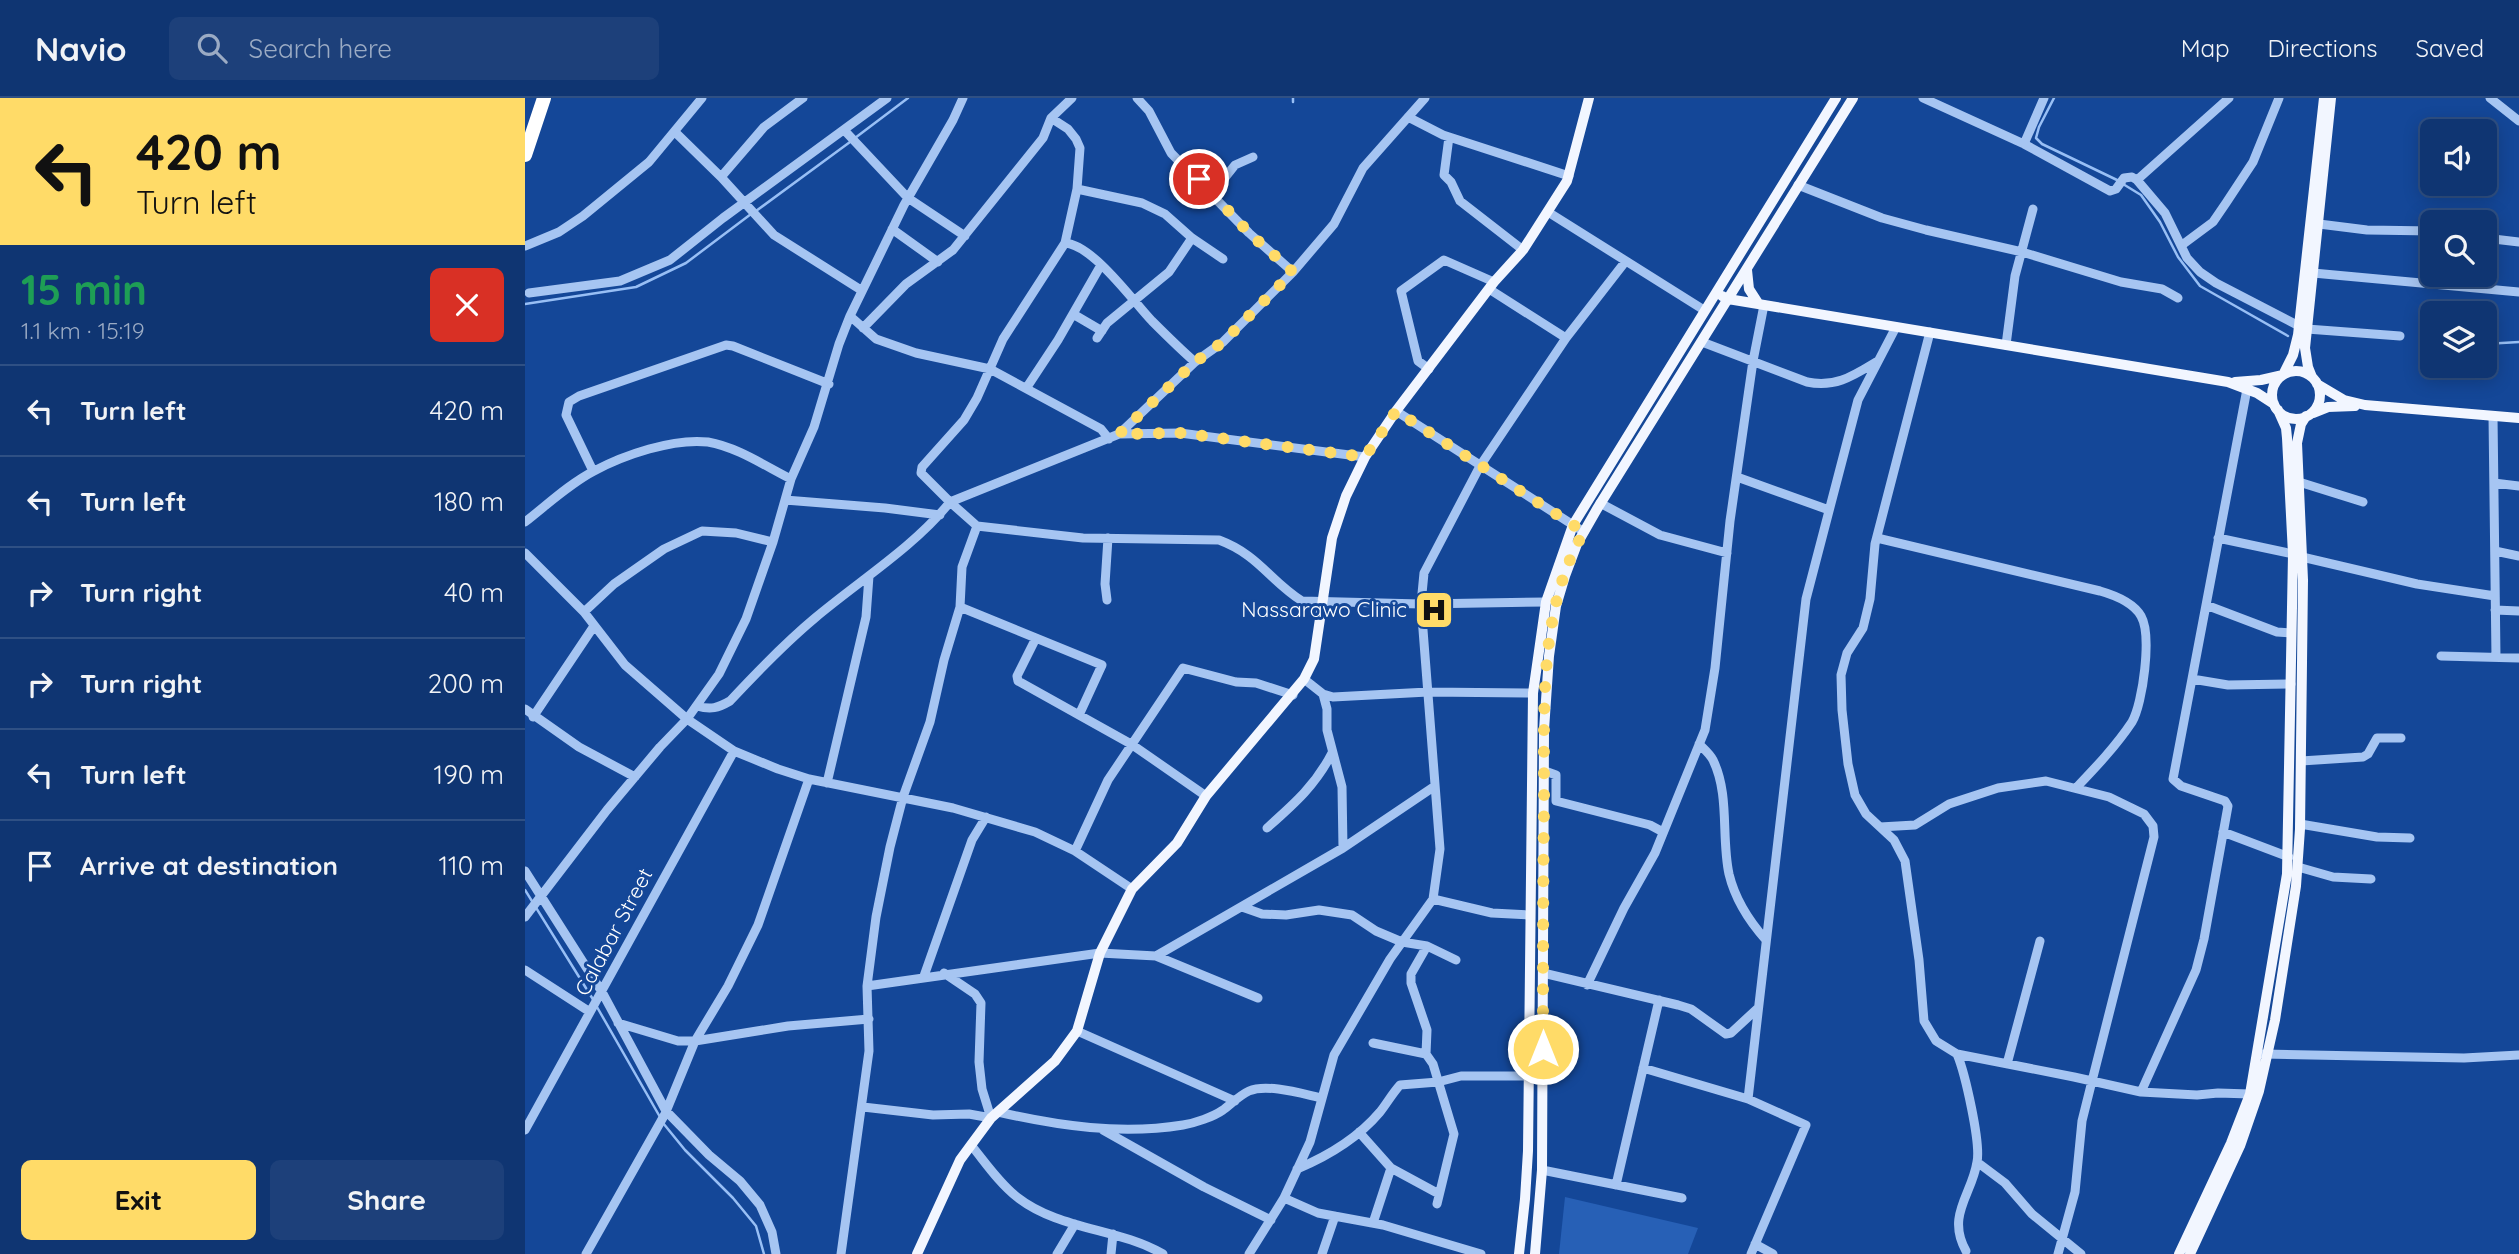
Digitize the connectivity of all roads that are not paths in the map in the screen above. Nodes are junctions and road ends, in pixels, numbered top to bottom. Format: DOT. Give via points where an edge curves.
graph roads {
  1 [pos="544,98"];
  2 [pos="702,98"];
  3 [pos="803,98"];
  4 [pos="871,98"];
  5 [pos="887,98"];
  6 [pos="963,98"];
  7 [pos="1072,98"];
  8 [pos="1137,98"];
  9 [pos="1425,98"];
  10 [pos="1589,98"];
  11 [pos="1836,98"];
  12 [pos="1853,98"];
  13 [pos="1923,98"];
  14 [pos="2044,98"];
  15 [pos="2229,98"];
  16 [pos="2279,98"];
  17 [pos="2324,98"];
  18 [pos="2331,98"];
  19 [pos="2490,98"];
  20 [pos="872,110"];
  21 [pos="1408,117"];
  22 [pos="1051,118"];
  23 [pos="2519,121"];
  24 [pos="675,132"];
  25 [pos="847,133"];
  26 [pos="1449,137"];
  27 [pos="2024,144"];
  28 [pos="525,155"];
  29 [pos="1253,157"];
  30 [pos="1569,176"];
  31 [pos="721,177"];
  32 [pos="2137,180"];
  33 [pos="1798,185"];
  34 [pos="1077,189"];
  35 [pos="1212,194"];
  36 [pos="908,198"];
  37 [pos="747,205"];
  38 [pos="2033,209"];
  39 [pos="1548,212"];
  40 [pos="2319,224"];
  41 [pos="892,229"];
  42 [pos="2420,231"];
  43 [pos="965,236"];
  44 [pos="1192,238"];
  45 [pos="2497,239"];
  46 [pos="2519,242"];
  47 [pos="1065,243"];
  48 [pos="2182,245"];
  49 [pos="525,246"];
  50 [pos="1523,250"];
  51 [pos="2022,252"];
  52 [pos="1223,259"];
  53 [pos="938,262"];
  54 [pos="1625,262"];
  55 [pos="1101,265"];
  56 [pos="1747,269"];
  57 [pos="1293,272"];
  58 [pos="2313,273"];
  59 [pos="1492,286"];
  60 [pos="861,290"];
  61 [pos="2519,292"];
  62 [pos="529,293"];
  63 [pos="1715,293"];
  64 [pos="1728,299"];
  65 [pos="2178,299"];
  66 [pos="1134,300"];
  67 [pos="1761,304"];
  68 [pos="1704,310"];
  69 [pos="1073,314"];
  70 [pos="851,316"];
  71 [pos="1896,327"];
  72 [pos="2303,327"];
  73 [pos="863,328"];
  74 [pos="1930,332"];
  75 [pos="2400,336"];
  76 [pos="1566,338"];
  77 [pos="1702,341"];
  78 [pos="2006,345"];
  79 [pos="1753,361"];
  80 [pos="1195,362"];
  81 [pos="1877,362"];
  82 [pos="990,369"];
  83 [pos="1429,369"];
  84 [pos="2283,374"];
  85 [pos="2315,381"];
  86 [pos="2228,382"];
  87 [pos="828,384"];
  88 [pos="1027,387"];
  89 [pos="2247,388"];
  90 [pos="2365,405"];
  91 [pos="2276,407"];
  92 [pos="1396,411"];
  93 [pos="2308,415"];
  94 [pos="2493,416"];
  95 [pos="2519,418"];
  96 [pos="1119,434"];
  97 [pos="1109,439"];
  98 [pos="1365,457"];
  99 [pos="1480,466"];
  100 [pos="593,471"];
  101 [pos="1737,477"];
  102 [pos="791,479"];
  103 [pos="2299,482"];
  104 [pos="2494,483"];
  105 [pos="2519,486"];
  106 [pos="785,500"];
  107 [pos="950,502"];
  108 [pos="2363,502"];
  109 [pos="1600,503"];
  110 [pos="1829,510"];
  111 [pos="940,515"];
  112 [pos="525,522"];
  113 [pos="1573,525"];
  114 [pos="977,526"];
  115 [pos="1584,532"];
  116 [pos="1108,538"];
  117 [pos="1877,538"];
  118 [pos="2218,538"];
  119 [pos="773,542"];
  120 [pos="2495,551"];
  121 [pos="525,552"];
  122 [pos="1727,553"];
  123 [pos="2298,556"];
  124 [pos="2519,556"];
  125 [pos="869,576"];
  126 [pos="2495,596"];
  127 [pos="1107,600"];
  128 [pos="1324,602"];
  129 [pos="1546,602"];
  130 [pos="1421,604"];
  131 [pos="2206,605"];
  132 [pos="960,607"];
  133 [pos="2495,610"];
  134 [pos="2519,611"];
  135 [pos="584,612"];
  136 [pos="594,626"];
  137 [pos="2291,633"];
  138 [pos="1035,638"];
  139 [pos="2441,656"];
  140 [pos="2496,657"];
  141 [pos="2519,658"];
  142 [pos="1304,679"];
  143 [pos="2192,679"];
  144 [pos="2291,684"];
  145 [pos="1428,692"];
  146 [pos="1533,692"];
  147 [pos="1323,694"];
  148 [pos="1293,695"];
  149 [pos="697,706"];
  150 [pos="525,709"];
  151 [pos="1079,715"];
  152 [pos="533,717"];
  153 [pos="687,719"];
  154 [pos="2401,738"];
  155 [pos="1131,744"];
  156 [pos="1699,744"];
  157 [pos="734,751"];
  158 [pos="1332,753"];
  159 [pos="2301,761"];
  160 [pos="1545,771"];
  161 [pos="635,777"];
  162 [pos="809,779"];
  163 [pos="828,783"];
  164 [pos="1435,786"];
  165 [pos="2076,788"];
  166 [pos="1206,796"];
  167 [pos="903,797"];
  168 [pos="986,817"];
  169 [pos="2300,824"];
  170 [pos="1880,827"];
  171 [pos="1267,828"];
  172 [pos="1663,832"];
  173 [pos="2223,832"];
  174 [pos="2410,838"];
  175 [pos="1343,848"];
  176 [pos="1075,851"];
  177 [pos="2289,857"];
  178 [pos="2298,867"];
  179 [pos="525,872"];
  180 [pos="2371,879"];
  181 [pos="1132,889"];
  182 [pos="539,898"];
  183 [pos="1433,900"];
  184 [pos="1242,907"];
  185 [pos="526,915"];
  186 [pos="1529,915"];
  187 [pos="1766,940"];
  188 [pos="2040,941"];
  189 [pos="1402,942"];
  190 [pos="1427,946"];
  191 [pos="1100,953"];
  192 [pos="1156,956"];
  193 [pos="1456,960"];
  194 [pos="525,970"];
  195 [pos="944,973"];
  196 [pos="1543,974"];
  197 [pos="924,976"];
  198 [pos="1587,985"];
  199 [pos="867,986"];
  200 [pos="600,994"];
  201 [pos="1258,998"];
  202 [pos="1659,1000"];
  203 [pos="1758,1008"];
  204 [pos="590,1012"];
  205 [pos="869,1019"];
  206 [pos="618,1023"];
  207 [pos="1077,1031"];
  208 [pos="695,1041"];
  209 [pos="1373,1044"];
  210 [pos="1426,1054"];
  211 [pos="1957,1054"];
  212 [pos="2262,1054"];
  213 [pos="2519,1059"];
  214 [pos="2007,1064"];
  215 [pos="1643,1068"];
  216 [pos="1528,1076"];
  217 [pos="2091,1080"];
  218 [pos="1437,1082"];
  219 [pos="2141,1092"];
  220 [pos="2250,1094"];
  221 [pos="1322,1098"];
  222 [pos="1748,1099"];
  223 [pos="1235,1101"];
  224 [pos="863,1107"];
  225 [pos="666,1113"];
  226 [pos="995,1115"];
  227 [pos="1102,1129"];
  228 [pos="525,1130"];
  229 [pos="1359,1132"];
  230 [pos="971,1144"];
  231 [pos="1977,1162"];
  232 [pos="1391,1168"];
  233 [pos="1297,1169"];
  234 [pos="1542,1170"];
  235 [pos="1616,1185"];
  236 [pos="1284,1198"];
  237 [pos="1682,1198"];
  238 [pos="1335,1216"];
  239 [pos="1272,1220"];
  240 [pos="1373,1223"];
  241 [pos="1075,1224"];
  242 [pos="1113,1234"];
  243 [pos="2062,1239"];
  244 [pos="1755,1244"];
  245 [pos="1966,1251"];
  246 [pos="586,1254"];
  247 [pos="776,1254"];
  248 [pos="841,1254"];
  249 [pos="917,1254"];
  250 [pos="1057,1254"];
  251 [pos="1111,1254"];
  252 [pos="1163,1254"];
  253 [pos="1249,1254"];
  254 [pos="1322,1254"];
  255 [pos="1481,1254"];
  256 [pos="1518,1254"];
  257 [pos="1535,1254"];
  258 [pos="1751,1254"];
  259 [pos="1773,1254"];
  260 [pos="2058,1254"];
  261 [pos="2081,1254"];
  262 [pos="2179,1254"];
  263 [pos="2190,1254"];
  1 -- 28 [label="highway"];
  2 -- 24 [label="street"];
  3 -- 31 [label="street" via="764,127"];
  4 -- 20 [label="street"];
  5 -- 20 [label="street"];
  6 -- 36 [label="street"];
  7 -- 22 [label="street"];
  8 -- 35 [label="street" via="1171,153"];
  9 -- 21 [label="street"];
  10 -- 30 [label="main road"];
  11 -- 63 [label="main road"];
  12 -- 33 [label="main road"];
  13 -- 27 [label="street"];
  14 -- 27 [label="street"];
  15 -- 32 [label="street"];
  16 -- 48 [label="street" via="2257,155 2226,203 2213,222"];
  17 -- 72 [label="main road"];
  18 -- 40 [label="main road"];
  19 -- 23 [label="street"];
  20 -- 25 [label="street"];
  21 -- 26 [label="street"];
  21 -- 57 [label="street" via="1363,168 1334,224"];
  22 -- 34 [label="street" via="1068,129 1080,148"];
  22 -- 43 [label="street" via="1042,138"];
  24 -- 31 [label="street"];
  24 -- 49 [label="street" via="649,162 583,216"];
  25 -- 36 [label="street"];
  25 -- 37 [label="street"];
  26 -- 30 [label="street"];
  26 -- 50 [label="street" via="1444,175 1460,201"];
  27 -- 32 [label="street" via="2110,191 2132,177"];
  29 -- 35 [label="street" via="1235,165"];
  30 -- 39 [label="main road"];
  31 -- 37 [label="street"];
  32 -- 48 [label="street" via="2165,213"];
  33 -- 51 [label="street" via="1882,218"];
  33 -- 56 [label="main road"];
  34 -- 44 [label="street" via="1142,203 1165,214"];
  34 -- 47 [label="street"];
  35 -- 57 [label="street"];
  36 -- 41 [label="street"];
  36 -- 43 [label="street"];
  37 -- 60 [label="street" via="774,235"];
  37 -- 62 [label="street" via="651,270 620,281"];
  38 -- 51 [label="street"];
  39 -- 50 [label="main road"];
  39 -- 54 [label="street"];
  40 -- 42 [label="street"];
  40 -- 58 [label="main road"];
  41 -- 53 [label="street"];
  41 -- 60 [label="street"];
  43 -- 53 [label="street"];
  44 -- 52 [label="street"];
  44 -- 66 [label="street" via="1169,272"];
  45 -- 46 [label="street"];
  47 -- 55 [label="street"];
  47 -- 82 [label="street" via="1003,339"];
  48 -- 72 [label="street" via="2187,258 2216,283"];
  50 -- 59 [label="main road"];
  51 -- 65 [label="street" via="2120,282 2162,289"];
  51 -- 78 [label="street"];
  53 -- 73 [label="street" via="906,284"];
  54 -- 68 [label="street"];
  54 -- 76 [label="street"];
  55 -- 66 [label="street"];
  55 -- 69 [label="street"];
  56 -- 64 [label="main road"];
  56 -- 67 [label="main road" via="1749,289"];
  57 -- 80 [label="street" via="1223,342"];
  58 -- 61 [label="street"];
  58 -- 72 [label="main road"];
  59 -- 76 [label="street"];
  59 -- 83 [label="main road"];
  59 -- 83 [label="street" via="1444,260 1401,291 1418,361"];
  60 -- 70 [label="street"];
  63 -- 64 [label="main road"];
  63 -- 68 [label="main road"];
  64 -- 67 [label="main road"];
  64 -- 77 [label="main road"];
  66 -- 69 [label="street" via="1099,335"];
  66 -- 80 [label="street"];
  67 -- 71 [label="main road"];
  67 -- 79 [label="street"];
  68 -- 113 [label="main road"];
  69 -- 88 [label="street"];
  70 -- 73 [label="street"];
  70 -- 87 [label="street"];
  71 -- 74 [label="main road"];
  71 -- 81 [label="street"];
  72 -- 75 [label="street"];
  72 -- 84 [label="main road"];
  72 -- 85 [label="main road" via="2306,358"];
  73 -- 82 [label="street" via="899,348"];
  74 -- 78 [label="main road"];
  74 -- 117 [label="street"];
  76 -- 99 [label="street"];
  77 -- 79 [label="street"];
  77 -- 109 [label="main road"];
  78 -- 86 [label="main road"];
  79 -- 81 [label="street" via="1819,384 1848,379"];
  79 -- 101 [label="street"];
  80 -- 96 [label="street"];
  81 -- 110 [label="street" via="1858,400"];
  82 -- 88 [label="street"];
  82 -- 107 [label="street" via="964,420 921,470"];
  83 -- 92 [label="main road"];
  84 -- 85 [label="main road" via="2297,371"];
  84 -- 86 [label="main road"];
  84 -- 91 [label="main road" via="2272,390"];
  85 -- 90 [label="main road" via="2344,400"];
  85 -- 93 [label="main road" via="2319,400"];
  86 -- 89 [label="main road"];
  87 -- 100 [label="street" via="726,345 579,396 569,402 566,415"];
  87 -- 102 [label="street"];
  88 -- 97 [label="street" via="1101,429"];
  89 -- 91 [label="main road"];
  89 -- 118 [label="street"];
  90 -- 93 [label="main road"];
  90 -- 94 [label="main road"];
  91 -- 93 [label="main road" via="2287,417"];
  91 -- 123 [label="main road" via="2287,438"];
  92 -- 98 [label="main road"];
  92 -- 99 [label="street"];
  93 -- 103 [label="main road" via="2297,443"];
  94 -- 95 [label="main road"];
  94 -- 104 [label="street"];
  96 -- 97 [label="street"];
  96 -- 98 [label="street" via="1180,433"];
  97 -- 107 [label="street"];
  98 -- 128 [label="main road" via="1332,538"];
  99 -- 113 [label="street"];
  99 -- 130 [label="street" via="1425,572"];
  100 -- 102 [label="street" via="649,449 688,441 730,448"];
  100 -- 112 [label="street"];
  101 -- 110 [label="street"];
  101 -- 122 [label="street"];
  102 -- 106 [label="street"];
  103 -- 108 [label="street"];
  103 -- 123 [label="main road"];
  104 -- 105 [label="street"];
  104 -- 120 [label="street"];
  106 -- 111 [label="street"];
  106 -- 119 [label="street"];
  107 -- 111 [label="street"];
  107 -- 114 [label="street"];
  109 -- 115 [label="main road"];
  109 -- 122 [label="street" via="1660,535"];
  110 -- 187 [label="street" via="1806,599"];
  111 -- 125 [label="street"];
  113 -- 115 [label="street"];
  113 -- 129 [label="main road"];
  114 -- 116 [label="street"];
  114 -- 132 [label="street" via="963,567"];
  115 -- 160 [label="main road" via="1565,576 1552,632"];
  116 -- 127 [label="street"];
  116 -- 128 [label="street" via="1219,540 1258,561 1302,601"];
  117 -- 165 [label="street" via="2100,591 2134,607 2142,616 2147,645 2134,719"];
  117 -- 170 [label="street" via="1863,628 1847,653 1841,675 1855,794"];
  118 -- 123 [label="street"];
  118 -- 131 [label="street"];
  119 -- 135 [label="street" via="702,531 614,584"];
  119 -- 149 [label="street" via="746,619"];
  120 -- 124 [label="street"];
  120 -- 126 [label="street"];
  121 -- 135 [label="street"];
  122 -- 156 [label="street" via="1709,713"];
  123 -- 126 [label="street" via="2417,584"];
  123 -- 137 [label="main road"];
  123 -- 159 [label="main road"];
  125 -- 149 [label="street" via="815,618 730,701 719,708"];
  125 -- 163 [label="street" via="866,617"];
  126 -- 133 [label="street"];
  128 -- 130 [label="street"];
  128 -- 142 [label="main road" via="1314,659"];
  129 -- 130 [label="street"];
  129 -- 146 [label="main road"];
  130 -- 145 [label="street"];
  131 -- 137 [label="street"];
  131 -- 143 [label="street"];
  132 -- 138 [label="street"];
  132 -- 167 [label="street" via="930,722"];
  133 -- 134 [label="street"];
  133 -- 140 [label="street"];
  135 -- 136 [label="street"];
  136 -- 152 [label="street"];
  136 -- 153 [label="street" via="625,665"];
  137 -- 144 [label="main road"];
  138 -- 151 [label="street" via="1017,681"];
  138 -- 151 [label="street" via="1101,665"];
  139 -- 140 [label="street"];
  140 -- 141 [label="street"];
  142 -- 147 [label="street"];
  142 -- 148 [label="main road"];
  143 -- 144 [label="street" via="2228,685"];
  143 -- 173 [label="street" via="2173,779 2228,803"];
  144 -- 177 [label="main road"];
  145 -- 146 [label="street"];
  145 -- 147 [label="street"];
  145 -- 164 [label="street"];
  146 -- 186 [label="main road"];
  147 -- 158 [label="street"];
  148 -- 155 [label="street" via="1257,682 1236,682 1183,668"];
  148 -- 166 [label="main road"];
  149 -- 153 [label="street"];
  150 -- 152 [label="street"];
  151 -- 155 [label="street"];
  152 -- 161 [label="street"];
  153 -- 157 [label="street"];
  153 -- 161 [label="street"];
  154 -- 159 [label="street" via="2377,738 2363,757"];
  155 -- 166 [label="street"];
  155 -- 176 [label="street" via="1108,780"];
  156 -- 172 [label="street"];
  156 -- 187 [label="street" via="1713,759 1719,782 1729,876 1739,902"];
  157 -- 162 [label="street"];
  157 -- 200 [label="street, Calabar Street"];
  158 -- 171 [label="street" via="1319,777"];
  158 -- 175 [label="street" via="1342,787"];
  159 -- 169 [label="main road"];
  160 -- 172 [label="street" via="1556,775 1556,801"];
  160 -- 196 [label="main road"];
  161 -- 182 [label="street"];
  162 -- 163 [label="street"];
  162 -- 208 [label="street" via="758,925"];
  163 -- 167 [label="street"];
  164 -- 175 [label="street"];
  164 -- 183 [label="street" via="1440,849"];
  165 -- 170 [label="street" via="2046,781 1998,788 1949,804 1915,825"];
  165 -- 217 [label="street" via="2144,814 2154,837"];
  166 -- 181 [label="main road" via="1177,843"];
  167 -- 168 [label="street"];
  167 -- 199 [label="street" via="876,917"];
  168 -- 176 [label="street"];
  168 -- 197 [label="street" via="972,840"];
  169 -- 174 [label="street"];
  169 -- 178 [label="main road"];
  170 -- 211 [label="street" via="1905,860 1924,1021 1936,1041"];
  172 -- 198 [label="street"];
  173 -- 177 [label="street"];
  173 -- 219 [label="street" via="2196,970"];
  175 -- 184 [label="street"];
  176 -- 181 [label="street"];
  177 -- 212 [label="main road"];
  178 -- 180 [label="street" via="2333,877"];
  178 -- 212 [label="main road" via="2275,1020"];
  179 -- 182 [label="street"];
  181 -- 191 [label="main road"];
  182 -- 185 [label="street"];
  182 -- 200 [label="street"];
  183 -- 186 [label="street" via="1492,913"];
  183 -- 189 [label="street"];
  184 -- 189 [label="street" via="1262,914 1319,911 1352,915"];
  184 -- 192 [label="street"];
  186 -- 216 [label="main road"];
  187 -- 203 [label="street"];
  188 -- 214 [label="street"];
  189 -- 190 [label="street"];
  189 -- 221 [label="street" via="1334,1055"];
  190 -- 193 [label="street"];
  190 -- 210 [label="street" via="1411,974 1427,1030"];
  191 -- 192 [label="street"];
  191 -- 195 [label="street"];
  191 -- 207 [label="main road"];
  192 -- 201 [label="street"];
  194 -- 204 [label="street"];
  195 -- 197 [label="street"];
  195 -- 226 [label="street" via="981,1003 982,1089"];
  196 -- 198 [label="street"];
  196 -- 234 [label="main road"];
  197 -- 199 [label="street"];
  198 -- 202 [label="street"];
  199 -- 205 [label="street"];
  200 -- 204 [label="street, Calabar Street"];
  200 -- 206 [label="street"];
  202 -- 203 [label="street" via="1691,1009 1726,1034"];
  202 -- 215 [label="street"];
  203 -- 222 [label="street"];
  204 -- 228 [label="street, Calabar Street"];
  205 -- 208 [label="street"];
  205 -- 224 [label="street"];
  206 -- 208 [label="street" via="678,1041"];
  206 -- 225 [label="street"];
  207 -- 223 [label="street"];
  207 -- 226 [label="main road" via="1055,1061"];
  208 -- 225 [label="street"];
  209 -- 210 [label="street"];
  210 -- 218 [label="street"];
  211 -- 214 [label="street"];
  211 -- 231 [label="street" via="1965,1073"];
  212 -- 213 [label="street"];
  212 -- 220 [label="main road"];
  212 -- 263 [label="main road" via="2259,1091 2240,1146"];
  214 -- 217 [label="street"];
  215 -- 222 [label="street"];
  215 -- 235 [label="street"];
  216 -- 218 [label="street" via="1461,1076"];
  216 -- 256 [label="main road" via="1527,1163"];
  217 -- 219 [label="street"];
  217 -- 243 [label="street" via="2075,1192"];
  218 -- 229 [label="street" via="1400,1085"];
  218 -- 232 [label="street" via="1454,1134 1438,1199"];
  219 -- 220 [label="street"];
  220 -- 262 [label="main road"];
  221 -- 223 [label="street" via="1275,1089 1250,1090"];
  221 -- 233 [label="street"];
  222 -- 244 [label="street" via="1806,1125"];
  223 -- 227 [label="street" via="1186,1125"];
  224 -- 226 [label="street" via="933,1115"];
  224 -- 248 [label="street"];
  225 -- 246 [label="street"];
  225 -- 247 [label="street" via="750,1192 772,1232"];
  226 -- 227 [label="street"];
  226 -- 230 [label="main road"];
  227 -- 239 [label="street"];
  229 -- 232 [label="street"];
  229 -- 233 [label="street" via="1338,1149"];
  230 -- 241 [label="street" via="1018,1197"];
  230 -- 249 [label="main road"];
  231 -- 243 [label="street"];
  231 -- 245 [label="street" via="1958,1217"];
  232 -- 240 [label="street"];
  233 -- 236 [label="street"];
  234 -- 235 [label="street"];
  234 -- 257 [label="main road"];
  235 -- 237 [label="street"];
  236 -- 238 [label="street"];
  236 -- 239 [label="street"];
  238 -- 240 [label="street"];
  238 -- 254 [label="street"];
  239 -- 253 [label="street"];
  240 -- 255 [label="street"];
  241 -- 242 [label="street"];
  241 -- 250 [label="street"];
  242 -- 251 [label="street"];
  242 -- 252 [label="street"];
  243 -- 260 [label="street"];
  243 -- 261 [label="street"];
  244 -- 258 [label="street"];
  244 -- 259 [label="street"];
}
